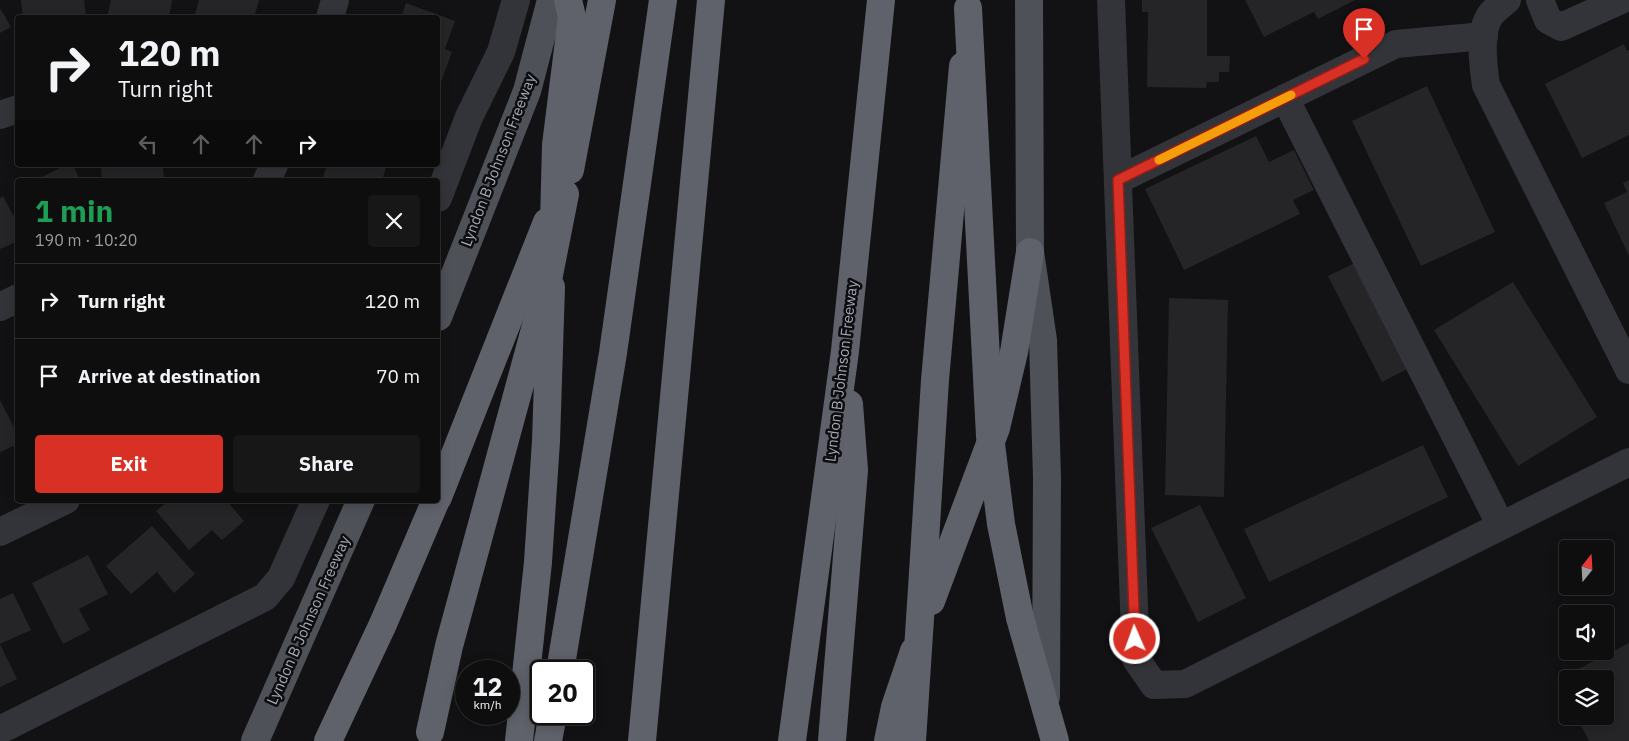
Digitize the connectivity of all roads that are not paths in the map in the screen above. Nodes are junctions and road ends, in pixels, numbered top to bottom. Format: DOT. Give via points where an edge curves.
graph roads {
  1 [pos="334,0"];
  2 [pos="516,0"];
  3 [pos="551,0"];
  4 [pos="568,0"];
  5 [pos="602,0"];
  6 [pos="662,0"];
  7 [pos="711,0"];
  8 [pos="881,0"];
  9 [pos="1029,0"];
  10 [pos="1110,0"];
  11 [pos="1507,0"];
  12 [pos="1540,0"];
  13 [pos="1620,0"];
  14 [pos="968,4"];
  15 [pos="331,15"];
  16 [pos="1484,36"];
  17 [pos="1285,98"];
  18 [pos="15,110"];
  19 [pos="0,115"];
  20 [pos="1118,180"];
  21 [pos="440,193"];
  22 [pos="561,193"];
  23 [pos="1030,252"];
  24 [pos="15,300"];
  25 [pos="0,307"];
  26 [pos="440,312"];
  27 [pos="845,351"];
  28 [pos="1629,370"];
  29 [pos="1629,462"];
  30 [pos="440,492"];
  31 [pos="60,503"];
  32 [pos="315,503"];
  33 [pos="360,503"];
  34 [pos="435,503"];
  35 [pos="1502,526"];
  36 [pos="0,532"];
  37 [pos="562,660"];
  38 [pos="551,725"];
  39 [pos="0,730"];
  40 [pos="255,741"];
  41 [pos="328,741"];
  42 [pos="430,741"];
  43 [pos="520,741"];
  44 [pos="548,741"];
  45 [pos="642,741"];
  46 [pos="792,741"];
  47 [pos="832,741"];
  48 [pos="888,741"];
  49 [pos="912,741"];
  50 [pos="1046,741"];
  51 [pos="1055,741"];
  1 -- 15 [label="street"];
  2 -- 21 [label="street" via="501,52 469,117"];
  3 -- 26 [label="main road, Lyndon B Johnson Freeway" via="527,91"];
  4 -- 43 [label="highway" via="572,17 556,145 546,442"];
  5 -- 22 [label="highway" via="578,130"];
  6 -- 37 [label="highway" via="613,352"];
  7 -- 45 [label="highway"];
  8 -- 27 [label="highway, Lyndon B Johnson Freeway"];
  9 -- 23 [label="main road"];
  10 -- 20 [label="street"];
  11 -- 16 [label="street" via="1491,14"];
  12 -- 13 [label="street" via="1548,20 1561,27"];
  14 -- 49 [label="highway, bridge" via="936,370"];
  14 -- 51 [label="highway, bridge" via="990,436 1001,524 1020,618"];
  16 -- 17 [label="street" via="1396,44"];
  16 -- 28 [label="street" via="1482,56 1486,85"];
  17 -- 20 [label="street"];
  17 -- 35 [label="street"];
  18 -- 19 [label="street"];
  20 -- 35 [label="street" via="1136,659 1154,685 1185,684"];
  22 -- 30 [label="highway, bridge"];
  22 -- 42 [label="highway, bridge" via="547,285 448,646"];
  23 -- 48 [label="highway" via="1014,352 996,428 940,572 895,707"];
  23 -- 50 [label="main road" via="1043,340 1047,478"];
  24 -- 25 [label="street"];
  27 -- 46 [label="highway, Lyndon B Johnson Freeway"];
  27 -- 47 [label="highway" via="854,470"];
  29 -- 35 [label="street"];
  31 -- 36 [label="street"];
  32 -- 39 [label="street" via="280,578 265,597"];
  33 -- 40 [label="main road, Lyndon B Johnson Freeway"];
  34 -- 41 [label="highway"];
  38 -- 44 [label="highway"];
}
